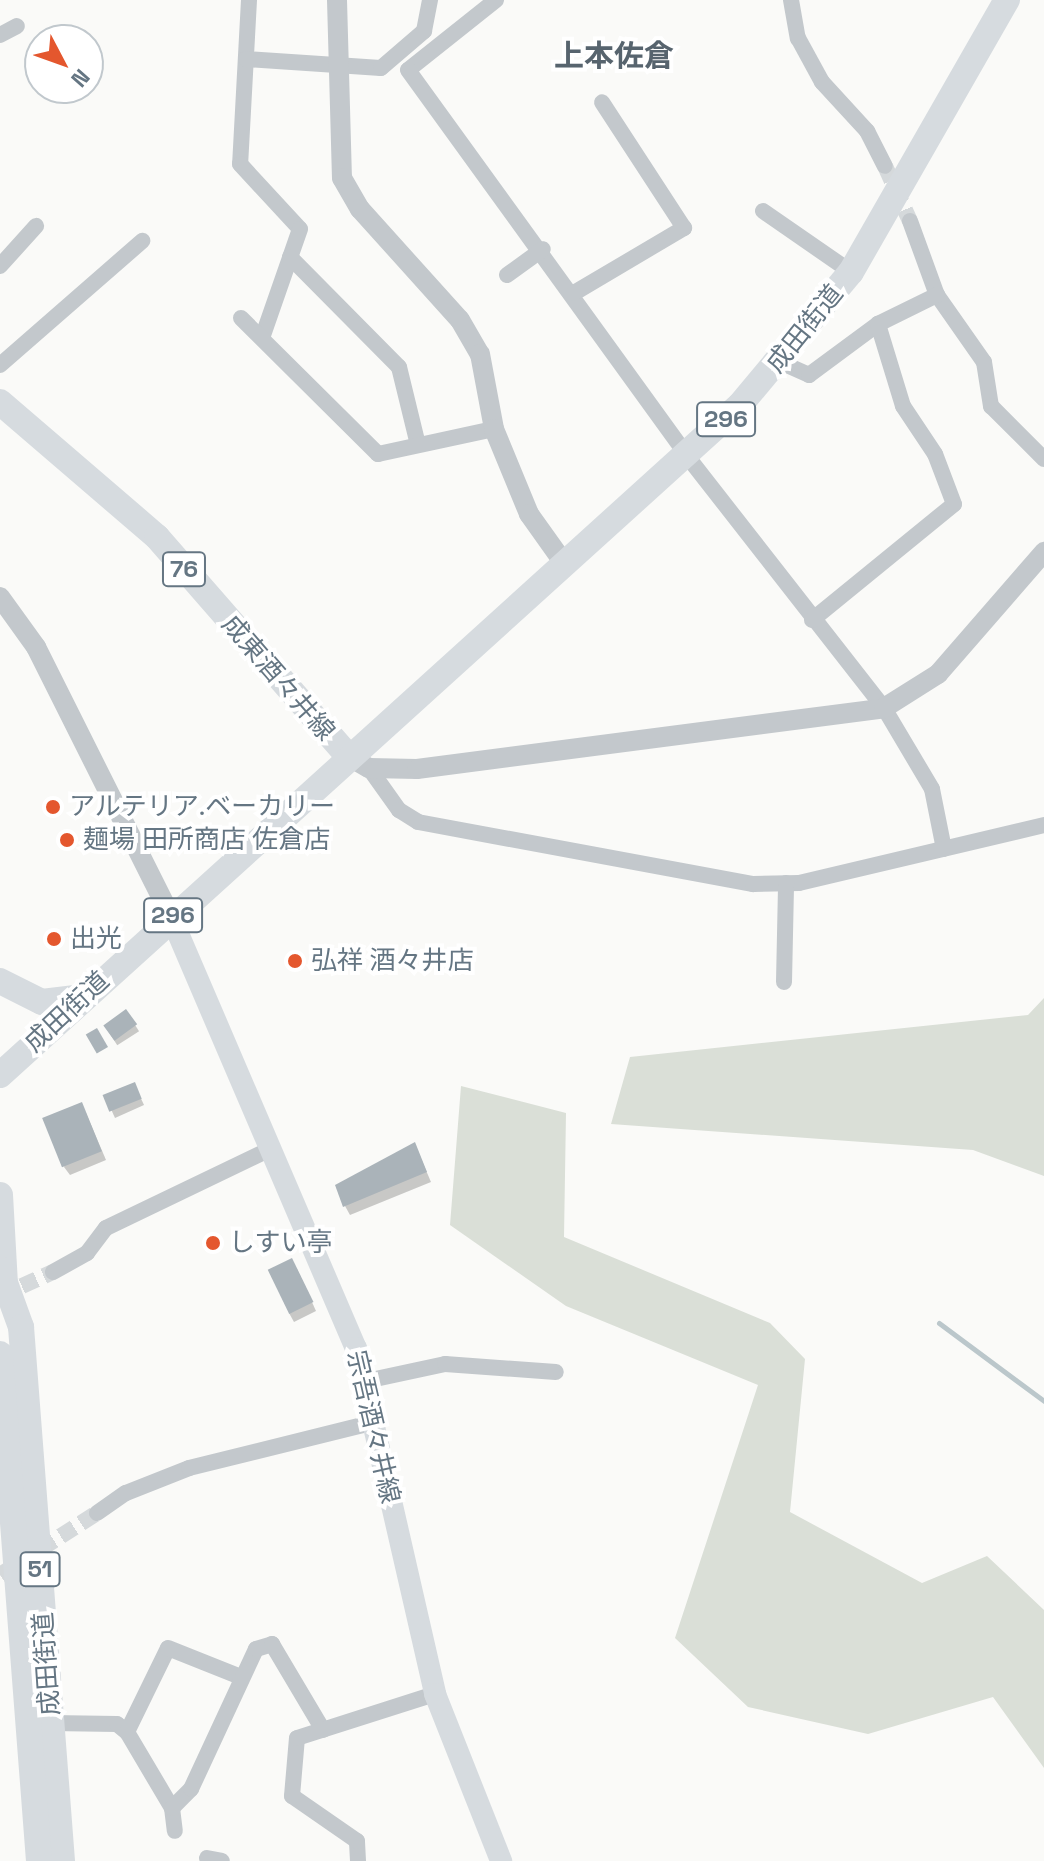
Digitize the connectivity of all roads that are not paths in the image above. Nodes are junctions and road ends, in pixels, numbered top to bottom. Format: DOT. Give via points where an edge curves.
graph roads {
  1 [pos="249,0"];
  2 [pos="337,0"];
  3 [pos="430,0"];
  4 [pos="496,0"];
  5 [pos="791,0"];
  6 [pos="1007,0"];
  7 [pos="17,26"];
  8 [pos="0,35"];
  9 [pos="246,59"];
  10 [pos="337,67"];
  11 [pos="602,102"];
  12 [pos="885,166"];
  13 [pos="763,211"];
  14 [pos="910,221"];
  15 [pos="36,226"];
  16 [pos="142,241"];
  17 [pos="543,249"];
  18 [pos="290,257"];
  19 [pos="0,266"];
  20 [pos="851,272"];
  21 [pos="507,275"];
  22 [pos="574,293"];
  23 [pos="937,295"];
  24 [pos="241,318"];
  25 [pos="878,324"];
  26 [pos="262,338"];
  27 [pos="780,362"];
  28 [pos="0,365"];
  29 [pos="0,402"];
  30 [pos="494,429"];
  31 [pos="418,445"];
  32 [pos="687,456"];
  33 [pos="1044,459"];
  34 [pos="1044,552"];
  35 [pos="564,563"];
  36 [pos="0,597"];
  37 [pos="812,620"];
  38 [pos="884,708"];
  39 [pos="358,762"];
  40 [pos="1044,825"];
  41 [pos="944,849"];
  42 [pos="786,883"];
  43 [pos="171,917"];
  44 [pos="0,981"];
  45 [pos="784,982"];
  46 [pos="82,997"];
  47 [pos="0,1075"];
  48 [pos="268,1150"];
  49 [pos="0,1195"];
  50 [pos="53,1272"];
  51 [pos="3,1274"];
  52 [pos="0,1320"];
  53 [pos="0,1354"];
  54 [pos="556,1372"];
  55 [pos="366,1381"];
  56 [pos="375,1422"];
  57 [pos="97,1513"];
  58 [pos="241,1677"];
  59 [pos="435,1694"];
  60 [pos="51,1723"];
  61 [pos="323,1730"];
  62 [pos="127,1732"];
  63 [pos="172,1808"];
  64 [pos="175,1831"];
  65 [pos="39,1861"];
  66 [pos="62,1861"];
  67 [pos="358,1861"];
  68 [pos="501,1861"];
  1 -- 9 [label="street"];
  2 -- 10 [label="street"];
  3 -- 10 [label="street" via="424,31 381,68"];
  4 -- 17 [label="street" via="408,70"];
  5 -- 12 [label="street" via="798,38 822,82 867,131"];
  6 -- 20 [label="main road, 成田街道 / 296"];
  7 -- 8 [label="street"];
  9 -- 10 [label="street"];
  9 -- 18 [label="street" via="240,164 300,229"];
  10 -- 30 [label="street" via="342,178 360,209 460,320 480,354"];
  11 -- 22 [label="street" via="684,228"];
  13 -- 20 [label="street"];
  14 -- 23 [label="street"];
  15 -- 19 [label="street"];
  16 -- 28 [label="street"];
  17 -- 21 [label="street"];
  17 -- 22 [label="street"];
  18 -- 26 [label="street"];
  18 -- 31 [label="street" via="399,367"];
  20 -- 27 [label="main road, 成田街道 / 296"];
  22 -- 32 [label="street"];
  23 -- 25 [label="street"];
  23 -- 33 [label="street" via="984,362 991,406"];
  24 -- 26 [label="street"];
  25 -- 27 [label="street" via="809,375"];
  25 -- 37 [label="street" via="903,406 935,454 954,504"];
  26 -- 31 [label="street" via="378,454"];
  27 -- 32 [label="main road, 成田街道 / 296"];
  29 -- 39 [label="main road, 成東酒々井線 / 76" via="157,537"];
  30 -- 31 [label="street"];
  30 -- 35 [label="street" via="529,514"];
  32 -- 35 [label="main road, 成田街道 / 296"];
  32 -- 37 [label="street"];
  34 -- 38 [label="street" via="938,674"];
  35 -- 39 [label="main road, 成田街道 / 296"];
  36 -- 43 [label="street" via="36,647"];
  37 -- 38 [label="street"];
  38 -- 39 [label="street" via="417,769"];
  38 -- 41 [label="street" via="932,789"];
  39 -- 42 [label="street" via="399,810 418,822 753,884"];
  39 -- 43 [label="main road, 成田街道 / 296"];
  40 -- 41 [label="street"];
  41 -- 42 [label="street"];
  42 -- 45 [label="street"];
  43 -- 46 [label="main road, 成田街道 / 296"];
  43 -- 48 [label="main road, 宗吾酒々井線"];
  44 -- 46 [label="main road" via="42,1002"];
  46 -- 47 [label="main road, 成田街道 / 296"];
  48 -- 50 [label="street" via="106,1228 87,1253"];
  48 -- 55 [label="main road, 宗吾酒々井線"];
  49 -- 51 [label="main road, 成田街道 / 51"];
  51 -- 52 [label="main road, 成田街道 / 51"];
  51 -- 60 [label="main road, 成田街道 / 51" via="21,1327"];
  53 -- 65 [label="main road, 成田街道 / 51"];
  54 -- 55 [label="street" via="445,1364"];
  55 -- 56 [label="main road, 宗吾酒々井線"];
  56 -- 57 [label="street" via="189,1468 126,1493"];
  56 -- 59 [label="main road, 宗吾酒々井線"];
  58 -- 61 [label="street" via="256,1649 272,1644"];
  58 -- 62 [label="street" via="168,1648"];
  58 -- 63 [label="street" via="191,1789"];
  59 -- 61 [label="street"];
  59 -- 68 [label="main road, 宗吾酒々井線"];
  60 -- 62 [label="street" via="117,1724"];
  60 -- 66 [label="main road, 成田街道 / 51"];
  61 -- 67 [label="street" via="297,1738 292,1796 357,1841"];
  62 -- 63 [label="street"];
  63 -- 64 [label="street"];
}
